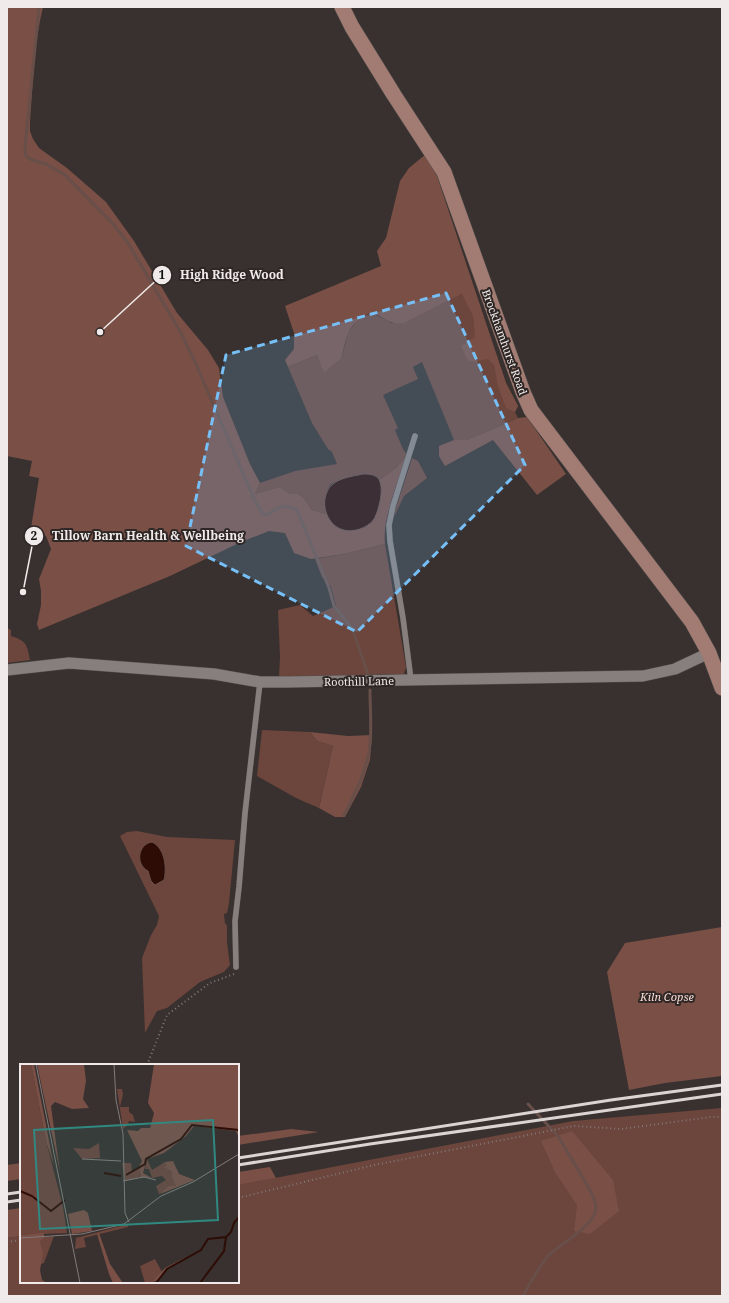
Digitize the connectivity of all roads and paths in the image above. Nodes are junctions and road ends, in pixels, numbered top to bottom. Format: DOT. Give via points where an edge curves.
graph roads {
  1 [pos="342,7"];
  2 [pos="415,436"];
  3 [pos="708,652"];
  4 [pos="7,670"];
  5 [pos="411,680"];
  6 [pos="260,682"];
  7 [pos="722,688"];
  8 [pos="236,967"];
  9 [pos="147,1064"];
  10 [pos="722,1117"];
  11 [pos="239,1198"];
  12 [pos="20,1240"];
  13 [pos="7,1242"];
  1 -- 3 [label="street, Brockhamhurst Road" via="360,41 444,172 531,410 692,622"];
  2 -- 5 [label="lane" via="389,525"];
  3 -- 5 [label="street, Roothill Lane" via="675,669 643,676"];
  3 -- 7 [label="street, Brockhamhurst Road"];
  4 -- 6 [label="street, Roothill Lane" via="69,663 214,674"];
  5 -- 6 [label="street, Roothill Lane"];
  6 -- 8 [label="lane" via="235,920"];
  8 -- 9 [label="path" via="235,974 210,983 167,1016"];
  10 -- 11 [label="path" via="621,1129 574,1126 374,1165"];
  12 -- 13 [label="path"];
}
